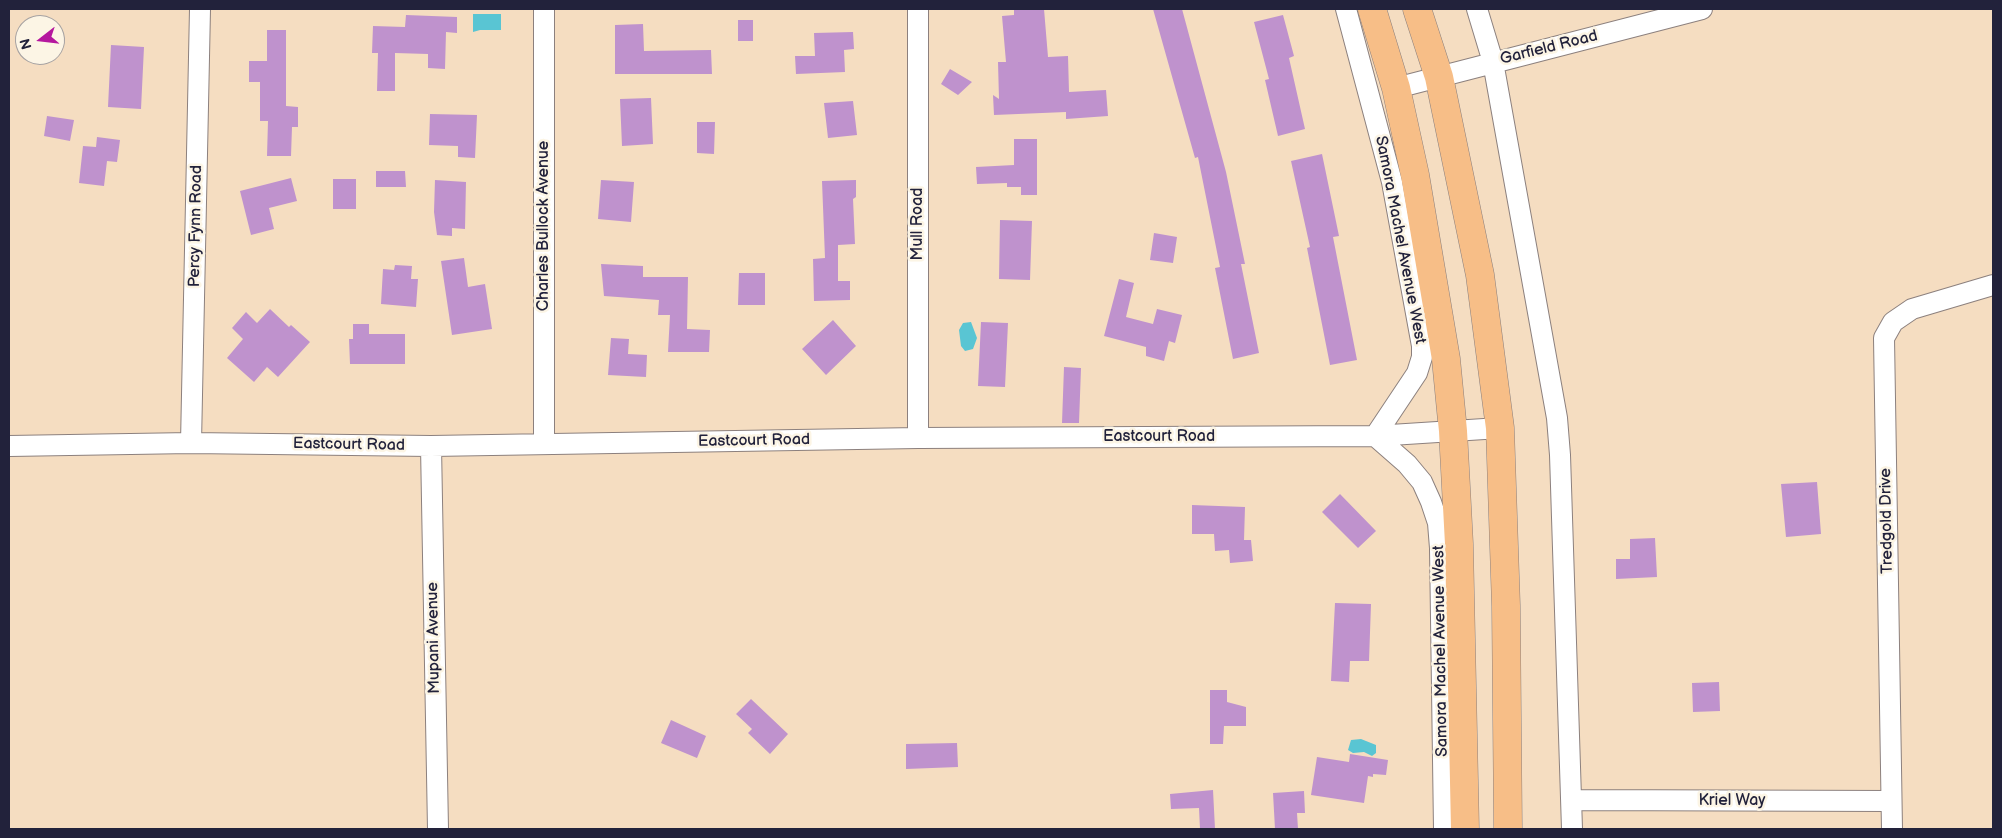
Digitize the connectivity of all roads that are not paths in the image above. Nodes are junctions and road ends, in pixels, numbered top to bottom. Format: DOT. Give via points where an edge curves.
graph roads {
  1 [pos="200,9"];
  2 [pos="544,9"];
  3 [pos="918,9"];
  4 [pos="1346,9"];
  5 [pos="1372,9"];
  6 [pos="1417,9"];
  7 [pos="1477,9"];
  8 [pos="1702,9"];
  9 [pos="1494,62"];
  10 [pos="1439,77"];
  11 [pos="1396,88"];
  12 [pos="1993,285"];
  13 [pos="1500,428"];
  14 [pos="1453,431"];
  15 [pos="1375,436"];
  16 [pos="918,438"];
  17 [pos="191,443"];
  18 [pos="544,444"];
  19 [pos="9,446"];
  20 [pos="431,446"];
  21 [pos="1572,800"];
  22 [pos="1891,801"];
  23 [pos="438,829"];
  24 [pos="1444,829"];
  25 [pos="1465,829"];
  26 [pos="1508,829"];
  27 [pos="1572,829"];
  28 [pos="1892,829"];
  1 -- 17 [label="street, Percy Fynn Road"];
  2 -- 18 [label="street, Charles Bullock Avenue"];
  3 -- 16 [label="street, Mull Road"];
  4 -- 15 [label="street, Samora Machel Avenue West" via="1392,182 1422,346 1417,373"];
  5 -- 11 [label="highway, Samora Machel Avenue West"];
  6 -- 10 [label="highway"];
  7 -- 9 [label="street"];
  8 -- 9 [label="street, Garfield Road"];
  9 -- 10 [label="street, Garfield Road"];
  9 -- 21 [label="street" via="1557,418"];
  10 -- 11 [label="street, Garfield Road"];
  10 -- 13 [label="highway" via="1480,274"];
  11 -- 14 [label="highway, Samora Machel Avenue West" via="1433,274"];
  12 -- 22 [label="street, Tredgold Drive" via="1912,309 1893,322 1884,338"];
  13 -- 14 [label="street, Eastcourt Road"];
  13 -- 26 [label="highway"];
  14 -- 15 [label="street, Eastcourt Road"];
  14 -- 25 [label="highway, Samora Machel Avenue West" via="1463,656"];
  15 -- 16 [label="street, Eastcourt Road"];
  15 -- 24 [label="street, Samora Machel Avenue West" via="1422,482 1438,523"];
  16 -- 18 [label="street, Eastcourt Road"];
  17 -- 19 [label="street, Eastcourt Road"];
  17 -- 20 [label="street, Eastcourt Road"];
  18 -- 20 [label="street, Eastcourt Road"];
  20 -- 23 [label="street, Mupani Avenue"];
  21 -- 22 [label="street, Kriel Way"];
  21 -- 27 [label="street"];
  22 -- 28 [label="street, Tredgold Drive"];
}
